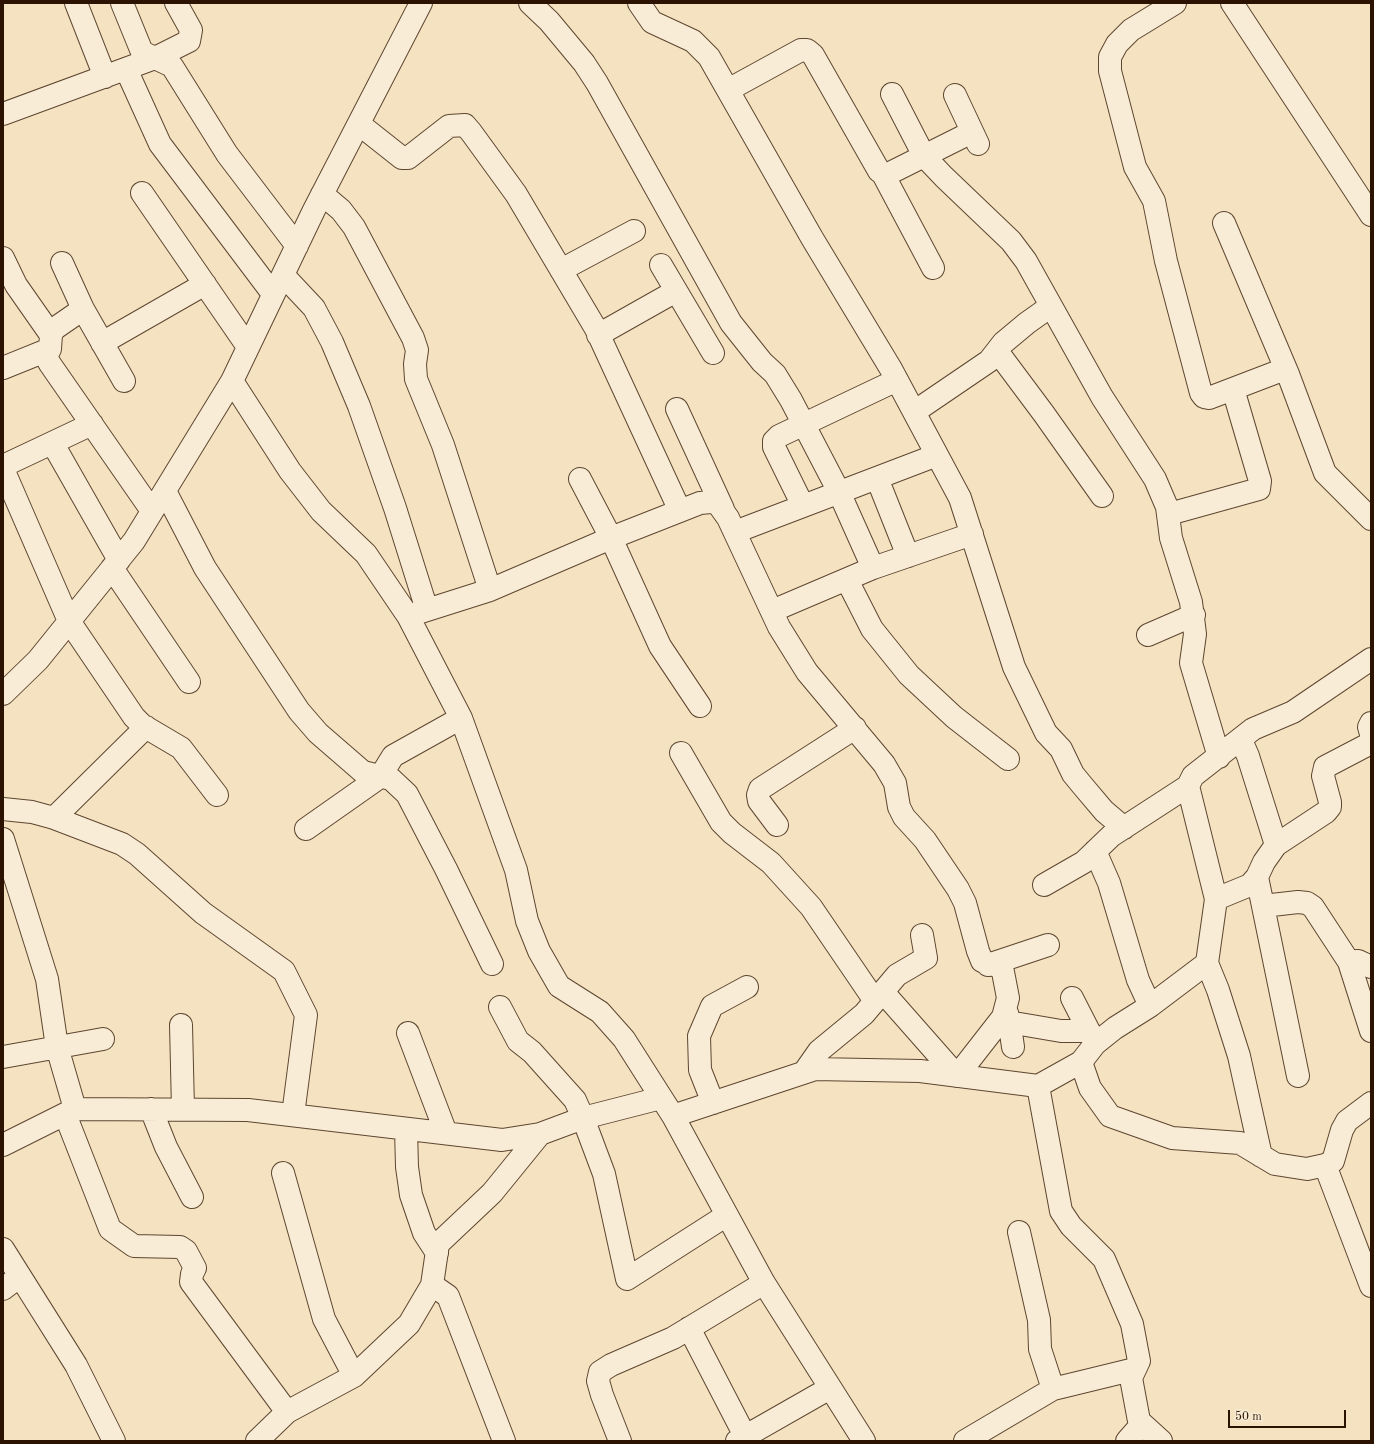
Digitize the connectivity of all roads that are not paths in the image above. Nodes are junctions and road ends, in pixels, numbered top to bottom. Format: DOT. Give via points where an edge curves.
graph roads {
  1 [pos="76,3"];
  2 [pos="122,3"];
  3 [pos="176,3"];
  4 [pos="421,3"];
  5 [pos="530,3"];
  6 [pos="638,3"];
  7 [pos="1175,3"];
  8 [pos="1232,3"];
  9 [pos="155,58"];
  10 [pos="126,69"];
  11 [pos="105,77"];
  12 [pos="728,90"];
  13 [pos="892,94"];
  14 [pos="955,95"];
  15 [pos="3,114"];
  16 [pos="358,124"];
  17 [pos="924,156"];
  18 [pos="883,174"];
  19 [pos="142,193"];
  20 [pos="322,194"];
  21 [pos="1371,215"];
  22 [pos="1224,223"];
  23 [pos="634,231"];
  24 [pos="297,246"];
  25 [pos="3,258"];
  26 [pos="62,263"];
  27 [pos="661,265"];
  28 [pos="933,268"];
  29 [pos="561,270"];
  30 [pos="283,275"];
  31 [pos="205,284"];
  32 [pos="676,291"];
  33 [pos="273,294"];
  34 [pos="1051,306"];
  35 [pos="83,309"];
  36 [pos="598,335"];
  37 [pos="102,343"];
  38 [pos="47,344"];
  39 [pos="248,347"];
  40 [pos="997,351"];
  41 [pos="713,353"];
  42 [pos="3,368"];
  43 [pos="1288,374"];
  44 [pos="232,380"];
  45 [pos="897,380"];
  46 [pos="124,381"];
  47 [pos="1233,389"];
  48 [pos="677,409"];
  49 [pos="914,412"];
  50 [pos="92,424"];
  51 [pos="804,425"];
  52 [pos="53,444"];
  53 [pos="937,455"];
  54 [pos="3,467"];
  55 [pos="877,478"];
  56 [pos="580,479"];
  57 [pos="165,490"];
  58 [pos="839,492"];
  59 [pos="1102,496"];
  60 [pos="803,506"];
  61 [pos="723,509"];
  62 [pos="152,511"];
  63 [pos="680,511"];
  64 [pos="1169,514"];
  65 [pos="1371,519"];
  66 [pos="735,532"];
  67 [pos="972,534"];
  68 [pos="612,538"];
  69 [pos="908,556"];
  70 [pos="115,564"];
  71 [pos="872,568"];
  72 [pos="847,580"];
  73 [pos="490,590"];
  74 [pos="772,612"];
  75 [pos="417,613"];
  76 [pos="1194,615"];
  77 [pos="68,622"];
  78 [pos="1148,635"];
  79 [pos="1371,659"];
  80 [pos="189,682"];
  81 [pos="3,694"];
  82 [pos="700,706"];
  83 [pos="461,718"];
  84 [pos="1371,723"];
  85 [pos="146,727"];
  86 [pos="855,728"];
  87 [pos="1371,734"];
  88 [pos="1241,740"];
  89 [pos="1371,743"];
  90 [pos="681,753"];
  91 [pos="1219,757"];
  92 [pos="1008,759"];
  93 [pos="380,777"];
  94 [pos="1188,786"];
  95 [pos="217,795"];
  96 [pos="3,809"];
  97 [pos="54,818"];
  98 [pos="777,824"];
  99 [pos="1124,828"];
  100 [pos="306,829"];
  101 [pos="3,839"];
  102 [pos="1276,845"];
  103 [pos="1095,851"];
  104 [pos="1257,877"];
  105 [pos="1044,885"];
  106 [pos="1216,899"];
  107 [pos="1263,906"];
  108 [pos="922,934"];
  109 [pos="1048,945"];
  110 [pos="1349,962"];
  111 [pos="1207,963"];
  112 [pos="492,964"];
  113 [pos="988,965"];
  114 [pos="1371,967"];
  115 [pos="746,987"];
  116 [pos="879,997"];
  117 [pos="1072,998"];
  118 [pos="1150,1006"];
  119 [pos="500,1007"];
  120 [pos="1009,1018"];
  121 [pos="181,1025"];
  122 [pos="1371,1031"];
  123 [pos="408,1033"];
  124 [pos="1092,1038"];
  125 [pos="103,1039"];
  126 [pos="57,1047"];
  127 [pos="1013,1047"];
  128 [pos="3,1057"];
  129 [pos="1080,1062"];
  130 [pos="805,1071"];
  131 [pos="957,1076"];
  132 [pos="1298,1076"];
  133 [pos="1038,1086"];
  134 [pos="661,1098"];
  135 [pos="713,1103"];
  136 [pos="1371,1103"];
  137 [pos="151,1109"];
  138 [pos="183,1109"];
  139 [pos="70,1111"];
  140 [pos="293,1115"];
  141 [pos="673,1116"];
  142 [pos="583,1118"];
  143 [pos="406,1129"];
  144 [pos="446,1134"];
  145 [pos="540,1134"];
  146 [pos="3,1145"];
  147 [pos="1261,1156"];
  148 [pos="1325,1165"];
  149 [pos="283,1173"];
  150 [pos="192,1197"];
  151 [pos="727,1215"];
  152 [pos="1019,1232"];
  153 [pos="3,1249"];
  154 [pos="437,1253"];
  155 [pos="20,1276"];
  156 [pos="764,1282"];
  157 [pos="432,1285"];
  158 [pos="1371,1286"];
  159 [pos="3,1289"];
  160 [pos="689,1328"];
  161 [pos="1135,1369"];
  162 [pos="354,1376"];
  163 [pos="830,1388"];
  164 [pos="1053,1389"];
  165 [pos="286,1412"];
  166 [pos="1142,1424"];
  167 [pos="266,1438"];
  168 [pos="741,1439"];
  169 [pos="114,1441"];
  170 [pos="504,1441"];
  171 [pos="620,1441"];
  172 [pos="864,1441"];
  173 [pos="965,1441"];
  174 [pos="1127,1441"];
  175 [pos="1162,1441"];
  1 -- 11 [label="street"];
  2 -- 9 [label="street" via="142,52"];
  3 -- 9 [label="street" via="191,30 189,41"];
  4 -- 16 [label="street"];
  5 -- 51 [label="street" via="549,21 597,83 731,323 762,362 775,374"];
  6 -- 12 [label="street" via="652,22 693,41 701,48"];
  7 -- 47 [label="street" via="1131,30 1117,44 1110,58 1110,71 1135,167 1154,201 1166,261 1201,393 1209,398"];
  8 -- 21 [label="street"];
  9 -- 10 [label="street"];
  9 -- 24 [label="street" via="172,66 227,154"];
  10 -- 11 [label="street"];
  10 -- 33 [label="street" via="160,144"];
  11 -- 15 [label="street"];
  12 -- 18 [label="street" via="800,50 807,50 813,55"];
  12 -- 45 [label="street"];
  13 -- 17 [label="street"];
  14 -- 17 [label="street" via="975,138"];
  16 -- 20 [label="street"];
  16 -- 29 [label="street" via="402,158 408,158 449,126 465,126 516,194"];
  17 -- 18 [label="street" via="888,174"];
  17 -- 34 [label="street" via="1012,241"];
  18 -- 28 [label="street"];
  19 -- 31 [label="street"];
  20 -- 24 [label="street"];
  20 -- 73 [label="street" via="341,210 354,227 413,338 417,350 416,379 443,445"];
  22 -- 43 [label="street"];
  23 -- 29 [label="street"];
  24 -- 30 [label="street"];
  25 -- 38 [label="street"];
  26 -- 35 [label="street"];
  27 -- 32 [label="street"];
  29 -- 36 [label="street"];
  30 -- 33 [label="street"];
  30 -- 75 [label="street" via="314,308 332,342 359,406 395,508"];
  31 -- 37 [label="street"];
  31 -- 39 [label="street"];
  32 -- 36 [label="street"];
  32 -- 41 [label="street"];
  33 -- 39 [label="street"];
  34 -- 40 [label="street" via="1003,343"];
  34 -- 64 [label="street" via="1102,397 1155,479"];
  35 -- 37 [label="street"];
  35 -- 38 [label="street" via="54,329"];
  36 -- 63 [label="street"];
  37 -- 46 [label="street"];
  38 -- 42 [label="street"];
  38 -- 50 [label="street"];
  39 -- 44 [label="street"];
  40 -- 49 [label="street" via="989,361"];
  40 -- 59 [label="street"];
  43 -- 47 [label="street" via="1284,371 1277,372"];
  43 -- 65 [label="street" via="1324,473"];
  44 -- 57 [label="street"];
  44 -- 75 [label="street" via="290,471 321,511 366,554"];
  45 -- 49 [label="street"];
  45 -- 51 [label="street"];
  47 -- 64 [label="street" via="1260,481 1259,489"];
  48 -- 61 [label="street"];
  49 -- 53 [label="street"];
  50 -- 52 [label="street"];
  50 -- 62 [label="street"];
  51 -- 58 [label="street"];
  51 -- 60 [label="street" via="779,436 774,441 774,447"];
  52 -- 54 [label="street"];
  52 -- 70 [label="street"];
  53 -- 55 [label="street"];
  53 -- 67 [label="street" via="960,498"];
  54 -- 77 [label="street"];
  55 -- 58 [label="street"];
  55 -- 69 [label="street"];
  56 -- 68 [label="street"];
  57 -- 62 [label="street"];
  57 -- 93 [label="street" via="205,568 299,711 318,733 363,772"];
  58 -- 60 [label="street"];
  58 -- 71 [label="street"];
  60 -- 66 [label="street"];
  61 -- 63 [label="street" via="718,504 710,502"];
  61 -- 66 [label="street"];
  62 -- 70 [label="street" via="134,541"];
  63 -- 68 [label="street"];
  64 -- 76 [label="street" via="1171,538"];
  66 -- 74 [label="street"];
  67 -- 69 [label="street"];
  67 -- 99 [label="street" via="1014,667 1046,733 1061,749 1073,774 1104,812"];
  68 -- 73 [label="street"];
  68 -- 82 [label="street" via="660,646"];
  69 -- 71 [label="street"];
  70 -- 77 [label="street"];
  70 -- 80 [label="street"];
  71 -- 72 [label="street"];
  72 -- 74 [label="street"];
  72 -- 92 [label="street" via="872,630 909,675 954,717"];
  73 -- 75 [label="street"];
  74 -- 86 [label="street" via="808,672"];
  75 -- 83 [label="street"];
  76 -- 78 [label="street"];
  76 -- 91 [label="street" via="1191,663"];
  77 -- 81 [label="street" via="38,660"];
  77 -- 85 [label="street" via="134,717"];
  79 -- 88 [label="street" via="1293,712 1253,729"];
  83 -- 93 [label="street" via="393,756"];
  83 -- 134 [label="street" via="516,870 527,921 539,951 559,986 600,1012 614,1026"];
  84 -- 87 [label="street"];
  85 -- 95 [label="street" via="181,748"];
  85 -- 97 [label="street"];
  86 -- 98 [label="street" via="760,789 759,801"];
  86 -- 113 [label="street" via="884,764 895,783 899,807 904,817 925,840 958,889 965,903 978,952 982,962"];
  88 -- 91 [label="street"];
  88 -- 102 [label="street"];
  89 -- 102 [label="street" via="1325,767 1323,776 1330,807"];
  90 -- 116 [label="street" via="721,822 771,863 811,907"];
  91 -- 94 [label="street" via="1193,776"];
  93 -- 100 [label="street"];
  93 -- 112 [label="street" via="391,779 407,794"];
  94 -- 99 [label="street"];
  94 -- 106 [label="street"];
  96 -- 97 [label="street" via="32,812"];
  97 -- 140 [label="street" via="122,844 137,854 203,913 284,971 306,1015"];
  99 -- 103 [label="street"];
  101 -- 126 [label="street" via="47,979"];
  102 -- 104 [label="street"];
  103 -- 105 [label="street" via="1084,862"];
  103 -- 118 [label="street" via="1108,883 1138,980"];
  104 -- 106 [label="street" via="1250,885"];
  104 -- 107 [label="street"];
  106 -- 111 [label="street"];
  107 -- 110 [label="street" via="1308,903 1323,920"];
  107 -- 132 [label="street"];
  108 -- 116 [label="street" via="926,958 898,975"];
  109 -- 113 [label="street"];
  110 -- 114 [label="street" via="1358,961"];
  110 -- 122 [label="street"];
  111 -- 118 [label="street"];
  111 -- 147 [label="street" via="1239,1056"];
  113 -- 120 [label="street" via="1000,968 1003,972"];
  115 -- 135 [label="street" via="712,1006 699,1036 700,1070"];
  116 -- 130 [label="street" via="864,1014 819,1051"];
  116 -- 131 [label="street"];
  117 -- 124 [label="street"];
  118 -- 124 [label="street" via="1115,1028"];
  119 -- 142 [label="street" via="518,1041 532,1052 575,1100"];
  120 -- 124 [label="street" via="1020,1024"];
  120 -- 127 [label="street"];
  120 -- 131 [label="street" via="1003,1017"];
  121 -- 138 [label="street"];
  123 -- 144 [label="street"];
  124 -- 129 [label="street"];
  125 -- 126 [label="street"];
  126 -- 128 [label="street"];
  126 -- 139 [label="street"];
  129 -- 133 [label="street"];
  129 -- 147 [label="street" via="1090,1088 1110,1116 1172,1138 1240,1144"];
  130 -- 131 [label="street" via="920,1071"];
  130 -- 135 [label="street"];
  131 -- 133 [label="street"];
  133 -- 161 [label="street" via="1061,1211 1071,1226 1104,1259 1132,1324 1139,1361"];
  134 -- 141 [label="street"];
  134 -- 142 [label="street"];
  135 -- 141 [label="street"];
  136 -- 148 [label="street" via="1347,1121 1333,1161"];
  137 -- 138 [label="street"];
  137 -- 139 [label="street"];
  137 -- 150 [label="street" via="166,1147"];
  138 -- 140 [label="street" via="248,1110"];
  139 -- 146 [label="street"];
  139 -- 165 [label="street" via="110,1229 134,1246 180,1246 186,1251 195,1268 191,1282"];
  140 -- 143 [label="street"];
  141 -- 151 [label="street"];
  142 -- 145 [label="street"];
  142 -- 151 [label="street" via="604,1174 626,1279"];
  143 -- 144 [label="street"];
  143 -- 154 [label="street" via="411,1195 424,1233"];
  144 -- 145 [label="street" via="502,1140"];
  145 -- 154 [label="street" via="492,1193 438,1244"];
  147 -- 148 [label="street" via="1275,1164 1308,1169"];
  148 -- 158 [label="street"];
  149 -- 162 [label="street" via="324,1319"];
  151 -- 156 [label="street"];
  152 -- 164 [label="street" via="1039,1320 1040,1349"];
  153 -- 155 [label="street"];
  154 -- 157 [label="street"];
  155 -- 159 [label="street"];
  155 -- 169 [label="street" via="76,1365"];
  156 -- 160 [label="street"];
  156 -- 163 [label="street"];
  157 -- 162 [label="street" via="409,1324"];
  157 -- 170 [label="street" via="448,1296"];
  160 -- 168 [label="street"];
  160 -- 171 [label="street" via="600,1372 598,1381 602,1395"];
  161 -- 164 [label="street"];
  161 -- 166 [label="street" via="1131,1378 1139,1421"];
  162 -- 165 [label="street"];
  163 -- 168 [label="street"];
  163 -- 172 [label="street"];
  164 -- 173 [label="street"];
  165 -- 167 [label="street"];
  166 -- 174 [label="street"];
  166 -- 175 [label="street"];
}
